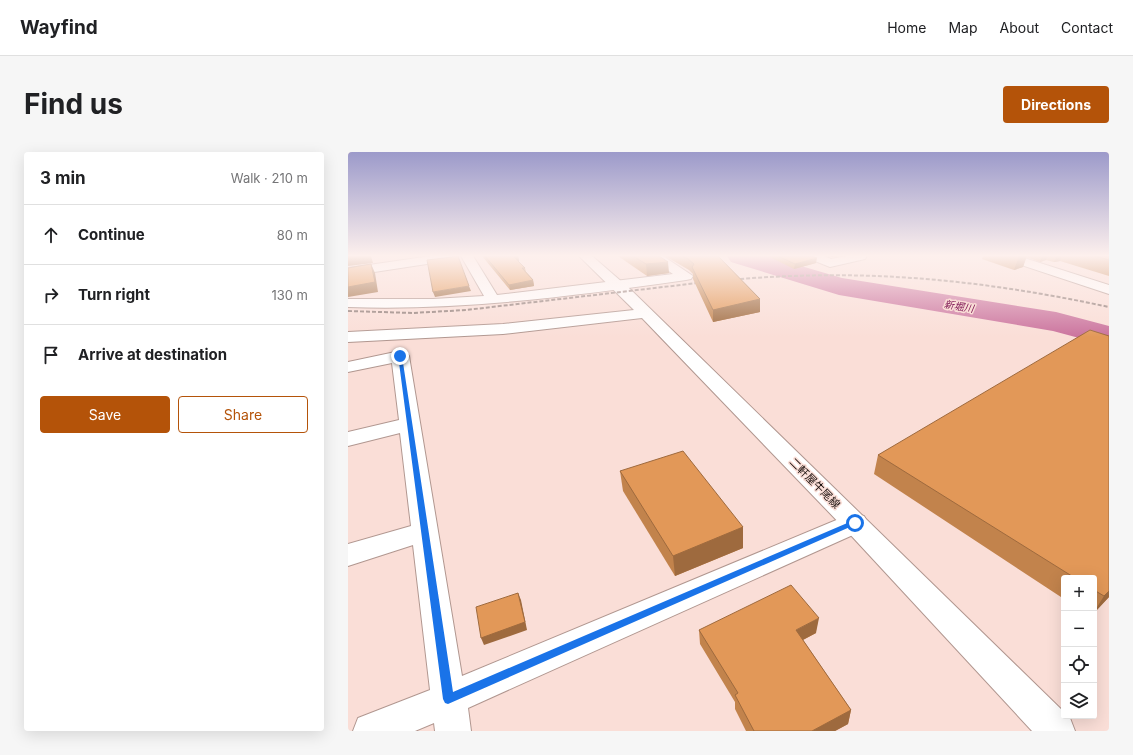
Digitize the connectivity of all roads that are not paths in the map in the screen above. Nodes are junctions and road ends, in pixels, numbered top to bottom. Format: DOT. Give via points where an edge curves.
graph roads {
  1 [pos="483,283"];
  2 [pos="632,283"];
  3 [pos="1088,283"];
  4 [pos="617,285"];
  5 [pos="1109,290"];
  6 [pos="493,300"];
  7 [pos="348,303"];
  8 [pos="646,313"];
  9 [pos="348,337"];
  10 [pos="348,367"];
  11 [pos="410,424"];
  12 [pos="348,439"];
  13 [pos="855,523"];
  14 [pos="425,532"];
  15 [pos="348,555"];
  16 [pos="451,715"];
  17 [pos="371,731"];
  18 [pos="1057,731"];
  1 -- 6 [label="street"];
  2 -- 4 [label="street"];
  3 -- 5 [label="street"];
  4 -- 6 [label="street"];
  4 -- 8 [label="street, 二軒屋牛尾線"];
  6 -- 7 [label="street" via="443,305"];
  8 -- 9 [label="street" via="503,329"];
  8 -- 13 [label="street, 二軒屋牛尾線"];
  10 -- 11 [label="street" via="400,356"];
  11 -- 12 [label="street"];
  11 -- 14 [label="street"];
  13 -- 16 [label="street"];
  13 -- 18 [label="street, 二軒屋牛尾線"];
  14 -- 15 [label="street"];
  14 -- 16 [label="street"];
  16 -- 17 [label="street"];
}
